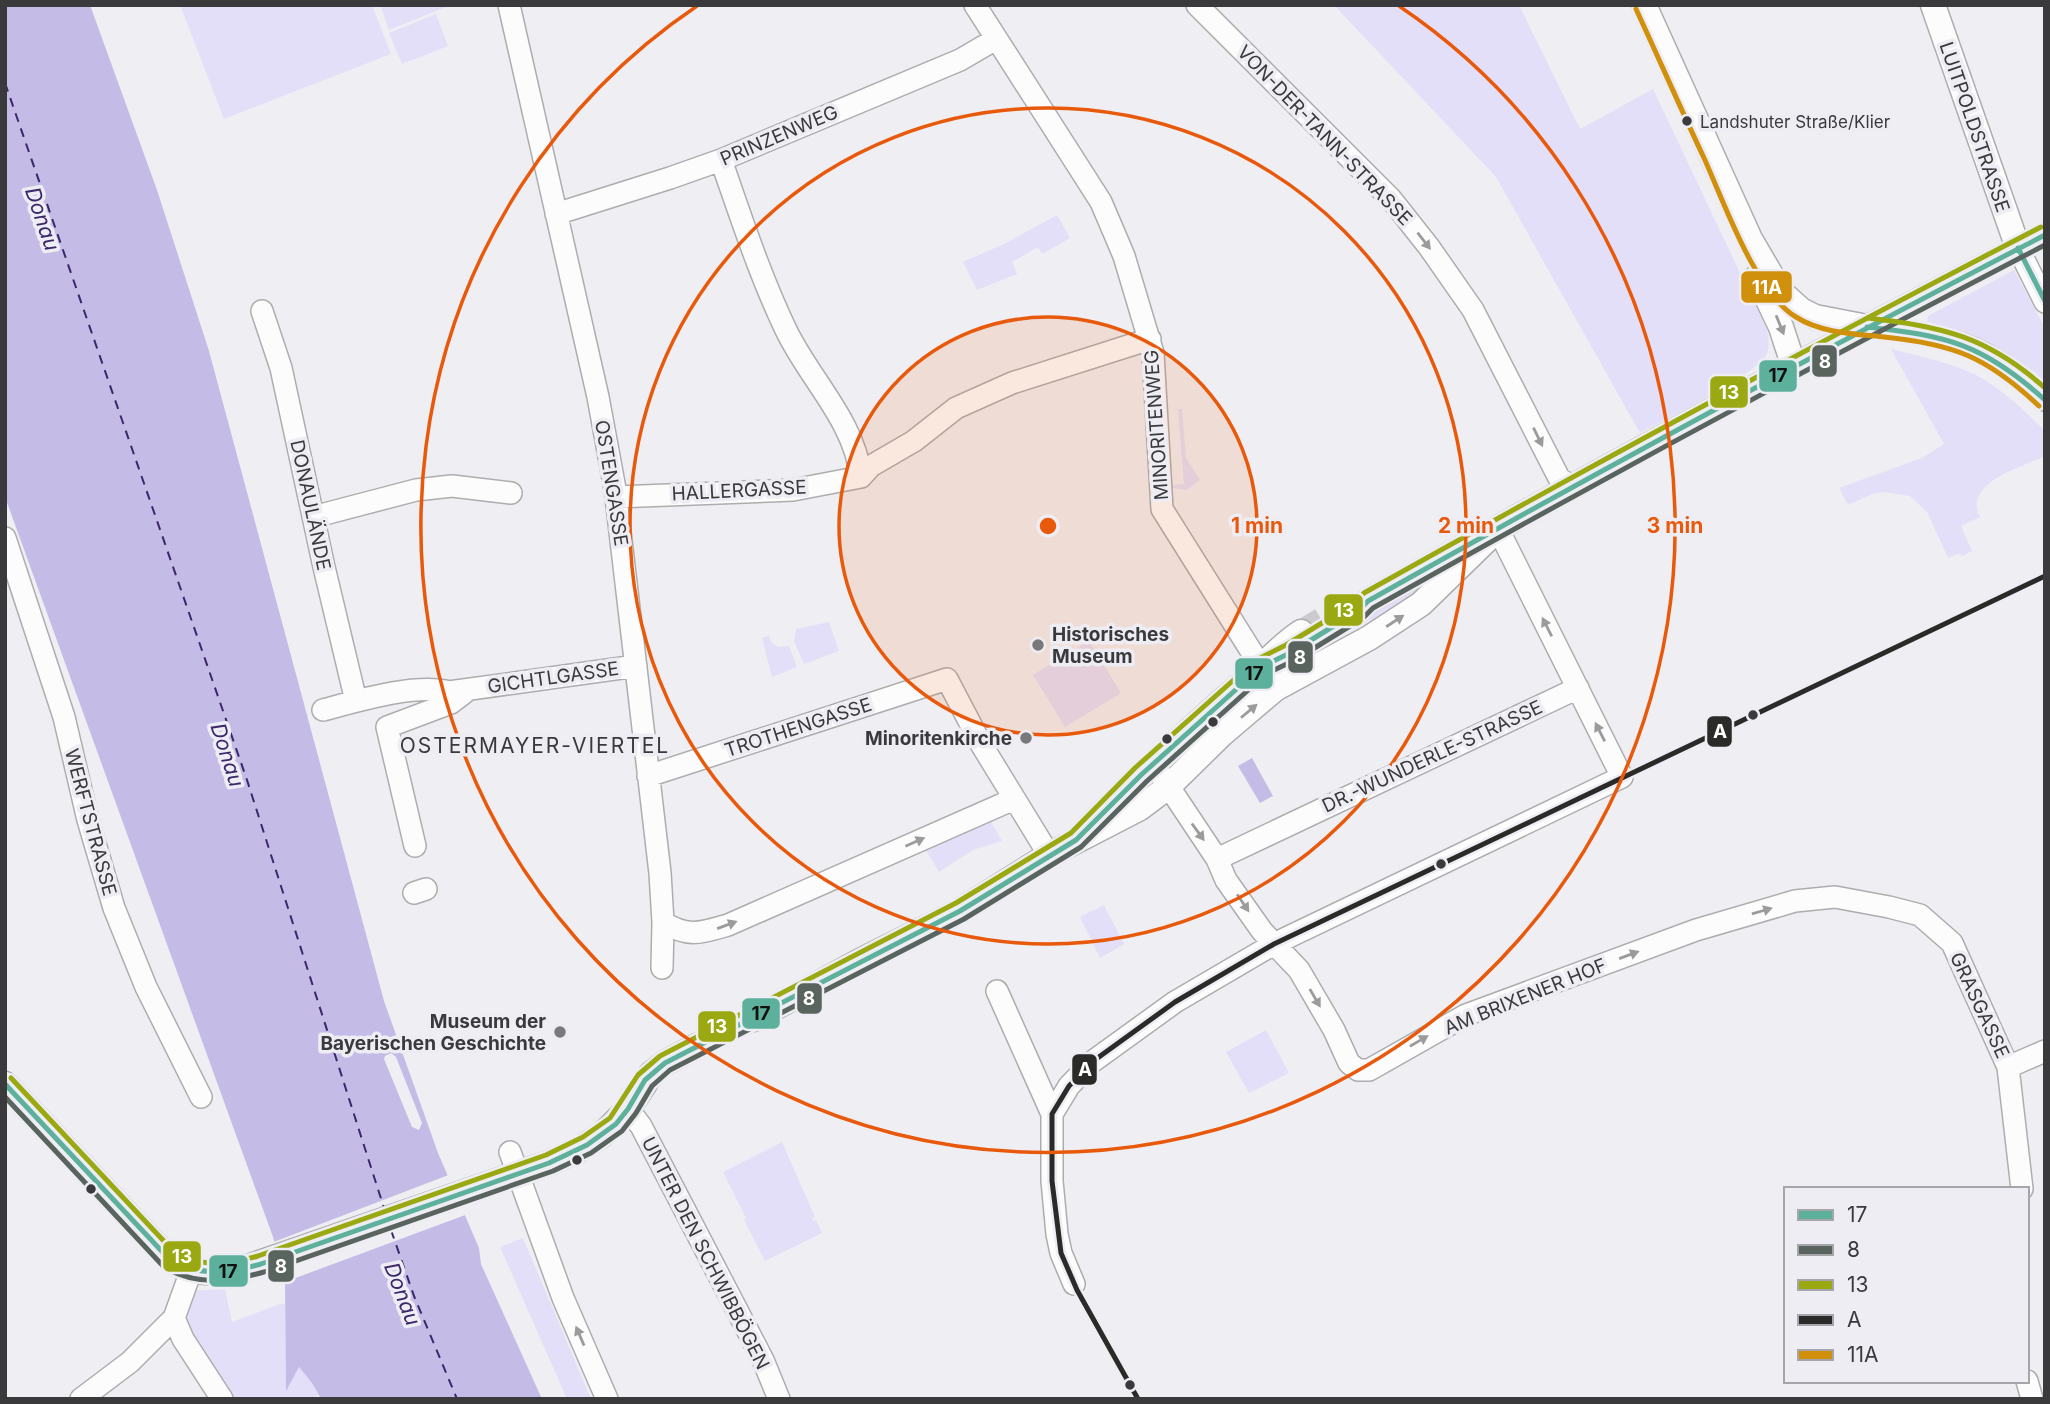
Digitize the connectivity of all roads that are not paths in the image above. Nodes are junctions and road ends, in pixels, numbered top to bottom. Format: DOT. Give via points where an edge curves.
graph roads {
  1 [pos="509,5"];
  2 [pos="975,5"];
  3 [pos="1197,5"];
  4 [pos="1644,5"];
  5 [pos="1933,5"];
  6 [pos="996,39"];
  7 [pos="721,160"];
  8 [pos="556,214"];
  9 [pos="2045,234"];
  10 [pos="1750,239"];
  11 [pos="2018,248"];
  12 [pos="2045,302"];
  13 [pos="261,311"];
  14 [pos="1867,327"];
  15 [pos="1150,339"];
  16 [pos="1794,367"];
  17 [pos="2045,400"];
  18 [pos="861,477"];
  19 [pos="1572,488"];
  20 [pos="512,493"];
  21 [pos="616,497"];
  22 [pos="313,517"];
  23 [pos="1498,529"];
  24 [pos="5,538"];
  25 [pos="1350,610"];
  26 [pos="1305,637"];
  27 [pos="1368,638"];
  28 [pos="636,666"];
  29 [pos="1261,667"];
  30 [pos="1578,688"];
  31 [pos="470,689"];
  32 [pos="1275,689"];
  33 [pos="356,701"];
  34 [pos="323,710"];
  35 [pos="1154,764"];
  36 [pos="648,776"];
  37 [pos="1168,787"];
  38 [pos="1014,799"];
  39 [pos="1076,840"];
  40 [pos="415,846"];
  41 [pos="1049,855"];
  42 [pos="1217,859"];
  43 [pos="663,922"];
  44 [pos="1952,943"];
  45 [pos="1274,944"];
  46 [pos="662,968"];
  47 [pos="997,991"];
  48 [pos="754,1019"];
  49 [pos="699,1045"];
  50 [pos="2045,1051"];
  51 [pos="2008,1068"];
  52 [pos="5,1084"];
  53 [pos="201,1097"];
  54 [pos="628,1109"];
  55 [pos="1052,1114"];
  56 [pos="514,1163"];
  57 [pos="2022,1187"];
  58 [pos="191,1271"];
  59 [pos="1074,1284"];
  60 [pos="174,1318"];
  61 [pos="81,1399"];
  62 [pos="222,1399"];
  63 [pos="607,1399"];
  64 [pos="779,1399"];
  1 -- 8 [label="street, OSTENGASSE"];
  2 -- 6 [label="street, MINORITENWEG"];
  3 -- 19 [label="street, VON-DER-TANN-STRASSE, one-way" via="1391,199 1429,247 1473,310 1559,478"];
  4 -- 10 [label="street"];
  5 -- 11 [label="street, LUITPOLDSTRASSE"];
  6 -- 7 [label="street, PRINZENWEG" via="960,60"];
  6 -- 15 [label="street, MINORITENWEG" via="1101,202"];
  7 -- 8 [label="street, PRINZENWEG"];
  7 -- 18 [label="street" via="787,333 833,405 859,456"];
  8 -- 21 [label="street, OSTENGASSE"];
  9 -- 11 [label="street"];
  10 -- 14 [label="street" via="1790,302 1815,317"];
  10 -- 16 [label="street, one-way" via="1751,263"];
  11 -- 12 [label="street"];
  11 -- 14 [label="street"];
  13 -- 22 [label="street, DONAULÄNDE" via="281,368"];
  14 -- 16 [label="street"];
  14 -- 17 [label="street" via="1920,332 1970,346 2021,377"];
  15 -- 18 [label="street" via="1012,383 956,408"];
  15 -- 29 [label="street, MINORITENWEG" via="1162,509"];
  16 -- 19 [label="street"];
  18 -- 21 [label="street, HALLERGASSE" via="793,490"];
  19 -- 23 [label="street"];
  20 -- 22 [label="street" via="452,486"];
  21 -- 28 [label="street, OSTENGASSE"];
  22 -- 33 [label="street, DONAULÄNDE"];
  23 -- 25 [label="street"];
  27 -- 23 [label="street, one-way" via="1432,595"];
  30 -- 23 [label="street, one-way"];
  24 -- 53 [label="street, WERFTSTRASSE" via="64,717 114,908 146,987"];
  25 -- 27 [label="street" via="1366,627"];
  26 -- 29 [label="street"];
  27 -- 32 [label="street"];
  28 -- 31 [label="street, GICHTLGASSE"];
  28 -- 36 [label="street, OSTENGASSE"];
  29 -- 32 [label="street, MINORITENWEG"];
  29 -- 35 [label="street"];
  30 -- 42 [label="street, DR.-WUNDERLE-STRASSE"];
  45 -- 30 [label="street, one-way" via="1622,777"];
  31 -- 33 [label="street, GICHTLGASSE" via="436,689"];
  31 -- 40 [label="street, GICHTLGASSE" via="452,704 387,727"];
  37 -- 32 [label="street, one-way"];
  33 -- 34 [label="street"];
  35 -- 37 [label="street"];
  35 -- 39 [label="street"];
  36 -- 38 [label="street, TROTHENGASSE" via="947,679"];
  36 -- 43 [label="street, OSTENGASSE"];
  37 -- 39 [label="street" via="1140,808"];
  37 -- 42 [label="street, one-way"];
  38 -- 41 [label="street"];
  43 -- 38 [label="street, one-way" via="687,933 716,929"];
  39 -- 41 [label="street"];
  41 -- 48 [label="street" via="960,911"];
  42 -- 45 [label="street, one-way" via="1226,880"];
  43 -- 46 [label="street, OSTENGASSE"];
  45 -- 44 [label="street, AM BRIXENER HOF, one-way" via="1299,970 1349,1063 1368,1070 1466,1015 1696,930 1795,901 1835,897 1920,915"];
  44 -- 51 [label="street, GRASGASSE"];
  45 -- 55 [label="street" via="1131,1032 1084,1070"];
  47 -- 55 [label="street"];
  49 -- 54 [label="street" via="645,1080"];
  50 -- 51 [label="street"];
  51 -- 57 [label="street, GRASGASSE"];
  52 -- 58 [label="street" via="170,1260"];
  54 -- 56 [label="street" via="587,1145"];
  54 -- 64 [label="street, UNTER DEN SCHWIBBÖGEN" via="750,1335"];
  55 -- 59 [label="street" via="1057,1234"];
  56 -- 58 [label="street" via="469,1190 266,1262 222,1273"];
  63 -- 56 [label="street, one-way" via="563,1298"];
  58 -- 60 [label="street"];
  60 -- 61 [label="street" via="130,1362"];
  60 -- 62 [label="street"];
}
